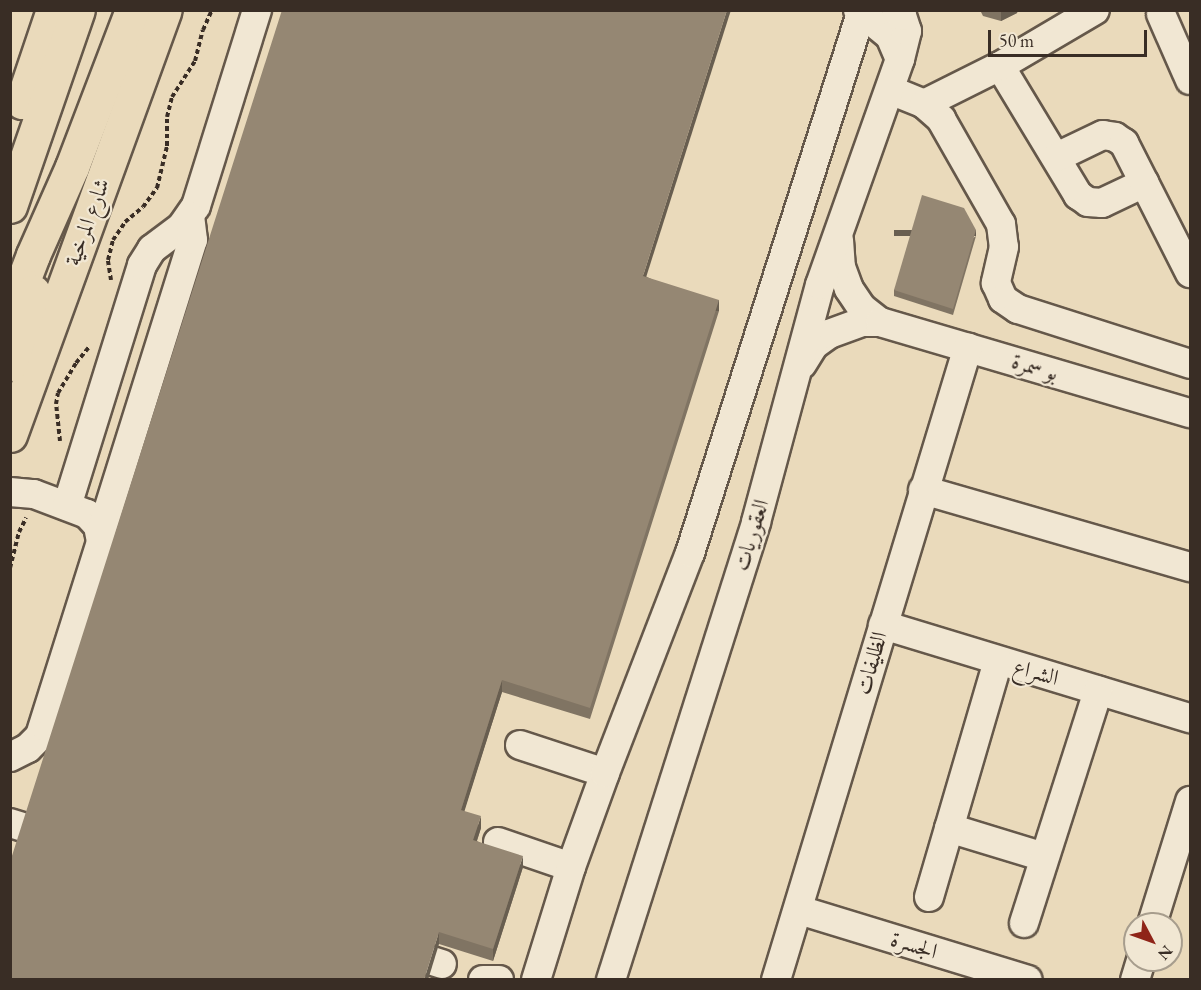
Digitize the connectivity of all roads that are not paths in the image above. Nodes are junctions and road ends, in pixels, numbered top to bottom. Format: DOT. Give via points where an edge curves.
graph roads {
  1 [pos="53,10"];
  2 [pos="78,10"];
  3 [pos="132,10"];
  4 [pos="165,10"];
  5 [pos="257,10"];
  6 [pos="896,10"];
  7 [pos="1095,10"];
  8 [pos="860,11"];
  9 [pos="1156,12"];
  10 [pos="1191,32"];
  11 [pos="900,59"];
  12 [pos="1000,66"];
  13 [pos="1191,80"];
  14 [pos="890,90"];
  15 [pos="924,104"];
  16 [pos="10,137"];
  17 [pos="1057,157"];
  18 [pos="1144,183"];
  19 [pos="10,206"];
  20 [pos="190,216"];
  21 [pos="838,237"];
  22 [pos="33,255"];
  23 [pos="1191,273"];
  24 [pos="10,315"];
  25 [pos="880,322"];
  26 [pos="968,347"];
  27 [pos="1190,363"];
  28 [pos="10,364"];
  29 [pos="797,371"];
  30 [pos="1191,413"];
  31 [pos="95,417"];
  32 [pos="135,426"];
  33 [pos="10,435"];
  34 [pos="922,490"];
  35 [pos="10,492"];
  36 [pos="67,506"];
  37 [pos="101,533"];
  38 [pos="1191,567"];
  39 [pos="882,626"];
  40 [pos="998,661"];
  41 [pos="1098,691"];
  42 [pos="1191,718"];
  43 [pos="520,745"];
  44 [pos="10,757"];
  45 [pos="605,773"];
  46 [pos="1191,801"];
  47 [pos="10,823"];
  48 [pos="949,828"];
  49 [pos="498,842"];
  50 [pos="78,845"];
  51 [pos="1044,857"];
  52 [pos="571,867"];
  53 [pos="929,897"];
  54 [pos="799,910"];
  55 [pos="1156,912"];
  56 [pos="1024,923"];
  57 [pos="376,943"];
  58 [pos="442,964"];
  59 [pos="483,980"];
  60 [pos="499,980"];
  61 [pos="536,980"];
  62 [pos="611,980"];
  63 [pos="776,980"];
  64 [pos="1028,980"];
  1 -- 16 [label="main road"];
  2 -- 19 [label="main road"];
  3 -- 22 [label="main road" via="72,167"];
  4 -- 33 [label="main road, شارع المرخية"];
  5 -- 20 [label="street" via="201,195"];
  6 -- 11 [label="street, العقوريات" via="907,31"];
  7 -- 12 [label="street"];
  8 -- 11 [label="street" via="890,36"];
  8 -- 45 [label="street" via="690,553"];
  9 -- 10 [label="street"];
  9 -- 13 [label="street"];
  11 -- 14 [label="street, العقوريات"];
  12 -- 15 [label="street"];
  12 -- 17 [label="street"];
  14 -- 15 [label="street"];
  14 -- 21 [label="street, العقوريات"];
  15 -- 27 [label="street" via="945,124 1001,224 1004,247 996,283 1003,299 1018,309"];
  17 -- 18 [label="street" via="1078,195 1088,202 1102,203"];
  17 -- 18 [label="street" via="1103,135 1115,137 1124,143"];
  18 -- 23 [label="street"];
  20 -- 31 [label="street" via="152,249 142,265"];
  20 -- 32 [label="street" via="193,240"];
  21 -- 25 [label="street, بو سمرة" via="841,267 849,289 862,308"];
  21 -- 29 [label="street, العقوريات" via="820,285"];
  22 -- 24 [label="main road"];
  22 -- 28 [label="main road" via="36,269 31,306"];
  25 -- 26 [label="street, بو سمرة"];
  25 -- 29 [label="street, بو سمرة" via="862,322 828,334 814,345"];
  26 -- 30 [label="street, بو سمرة"];
  26 -- 34 [label="street, الظليفات"];
  29 -- 62 [label="street, العقوريات" via="750,541"];
  31 -- 32 [label="street"];
  31 -- 36 [label="street"];
  32 -- 37 [label="street"];
  34 -- 38 [label="street"];
  34 -- 39 [label="street, الظليفات"];
  35 -- 36 [label="street" via="34,494"];
  36 -- 37 [label="street" via="94,519"];
  37 -- 44 [label="street" via="40,736"];
  39 -- 40 [label="street, الشراع"];
  39 -- 54 [label="street, الظليفات"];
  40 -- 41 [label="street, الشراع"];
  40 -- 48 [label="street"];
  41 -- 42 [label="street, الشراع"];
  41 -- 51 [label="street"];
  43 -- 45 [label="street"];
  45 -- 52 [label="street"];
  46 -- 55 [label="street"];
  47 -- 50 [label="street"];
  48 -- 51 [label="street"];
  48 -- 53 [label="street"];
  49 -- 52 [label="street"];
  51 -- 56 [label="street"];
  52 -- 61 [label="street"];
  54 -- 63 [label="street, الظليفات"];
  54 -- 64 [label="street, الجسرة"];
  57 -- 58 [label="street"];
  59 -- 60 [label="street"];
}
